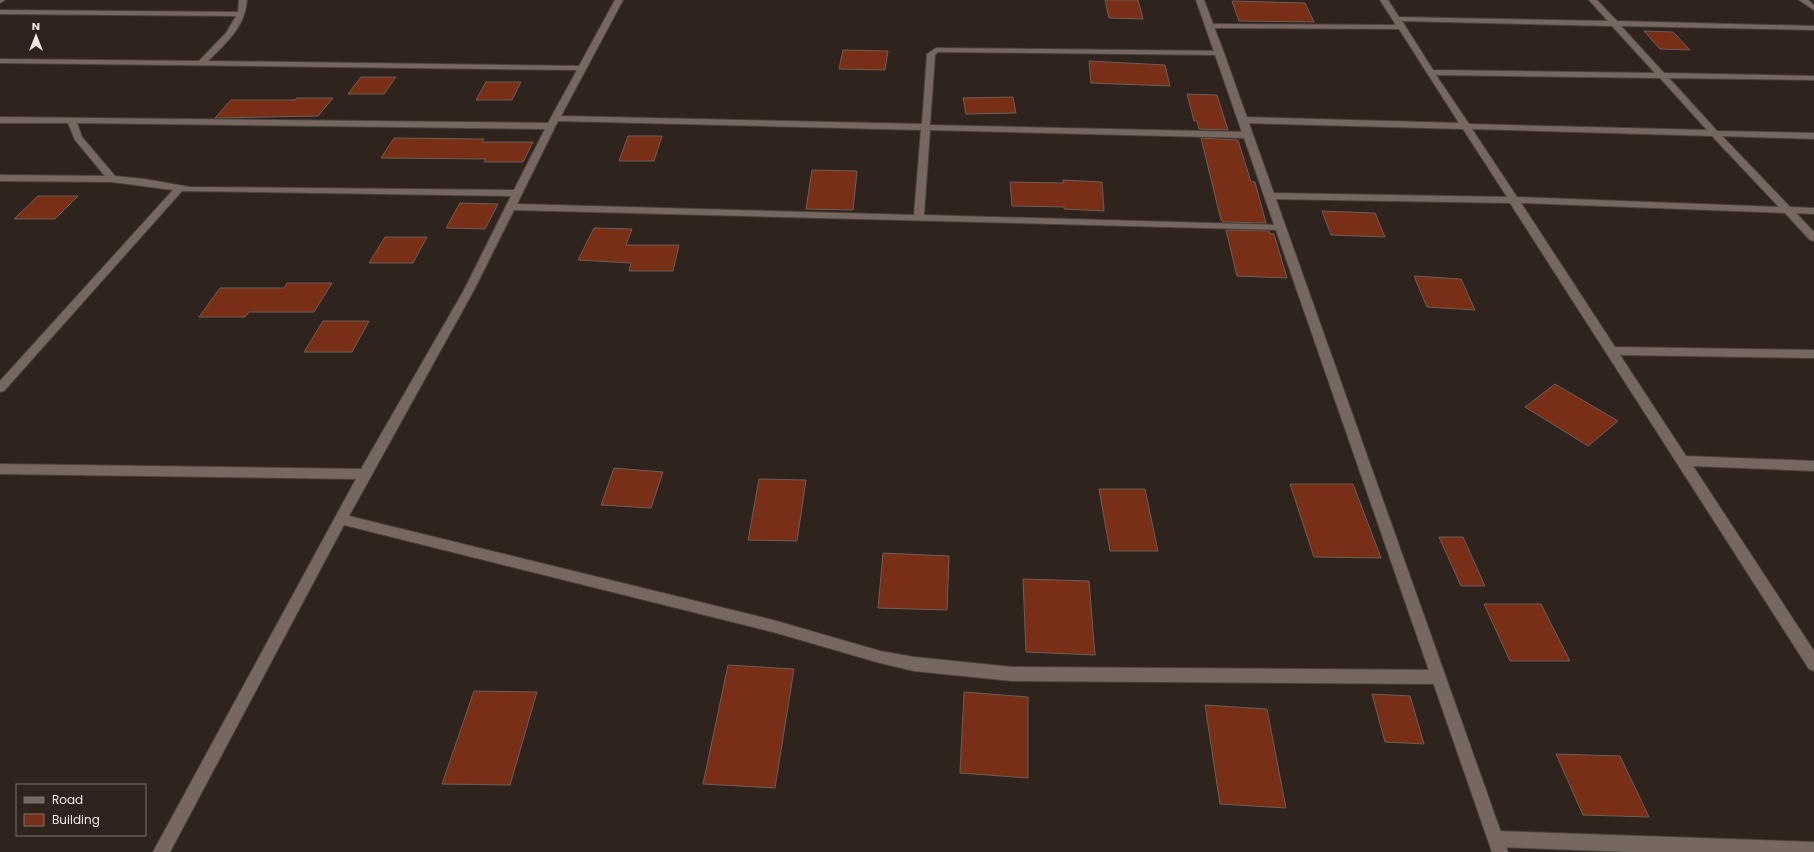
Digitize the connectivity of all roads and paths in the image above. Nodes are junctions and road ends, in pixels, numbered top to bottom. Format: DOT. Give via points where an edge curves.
graph roads {
  1 [pos="243,0"];
  2 [pos="619,0"];
  3 [pos="1200,0"];
  4 [pos="1384,0"];
  5 [pos="1593,0"];
  6 [pos="1803,0"];
  7 [pos="1814,8"];
  8 [pos="0,12"];
  9 [pos="242,14"];
  10 [pos="1399,23"];
  11 [pos="1614,23"];
  12 [pos="1210,26"];
  13 [pos="1814,28"];
  14 [pos="1220,53"];
  15 [pos="0,61"];
  16 [pos="201,64"];
  17 [pos="583,68"];
  18 [pos="1431,72"];
  19 [pos="1663,77"];
  20 [pos="1814,78"];
  21 [pos="0,120"];
  22 [pos="1243,120"];
  23 [pos="72,122"];
  24 [pos="554,122"];
  25 [pos="925,127"];
  26 [pos="1467,127"];
  27 [pos="1715,134"];
  28 [pos="1248,135"];
  29 [pos="1814,136"];
  30 [pos="0,178"];
  31 [pos="112,179"];
  32 [pos="179,189"];
  33 [pos="518,194"];
  34 [pos="1270,196"];
  35 [pos="1514,200"];
  36 [pos="511,207"];
  37 [pos="1788,210"];
  38 [pos="1814,211"];
  39 [pos="919,219"];
  40 [pos="1281,228"];
  41 [pos="1814,238"];
  42 [pos="1612,351"];
  43 [pos="1814,354"];
  44 [pos="0,388"];
  45 [pos="1683,461"];
  46 [pos="1814,466"];
  47 [pos="0,469"];
  48 [pos="365,474"];
  49 [pos="341,519"];
  50 [pos="1814,664"];
  51 [pos="1438,677"];
  52 [pos="1498,845"];
  53 [pos="1814,850"];
  54 [pos="161,852"];
  1 -- 9 [label="street"];
  2 -- 17 [label="street"];
  3 -- 12 [label="street"];
  4 -- 10 [label="street"];
  5 -- 11 [label="street"];
  6 -- 7 [label="street"];
  8 -- 9 [label="street"];
  9 -- 16 [label="street" via="235,26"];
  10 -- 11 [label="street"];
  10 -- 12 [label="street"];
  10 -- 18 [label="street"];
  11 -- 13 [label="street"];
  11 -- 19 [label="street"];
  12 -- 14 [label="street"];
  14 -- 22 [label="street"];
  14 -- 25 [label="street" via="936,50 931,54"];
  15 -- 16 [label="street"];
  16 -- 17 [label="street"];
  17 -- 24 [label="street"];
  18 -- 19 [label="street"];
  18 -- 26 [label="street"];
  19 -- 20 [label="street"];
  19 -- 27 [label="street"];
  21 -- 23 [label="street"];
  22 -- 26 [label="street"];
  22 -- 28 [label="street"];
  23 -- 24 [label="street"];
  23 -- 31 [label="street" via="78,138"];
  24 -- 25 [label="street"];
  24 -- 33 [label="street"];
  25 -- 28 [label="street"];
  25 -- 39 [label="street"];
  26 -- 27 [label="street"];
  26 -- 35 [label="street"];
  27 -- 29 [label="street"];
  27 -- 37 [label="street"];
  28 -- 34 [label="street"];
  30 -- 31 [label="street"];
  31 -- 32 [label="street"];
  32 -- 33 [label="street"];
  32 -- 44 [label="street"];
  33 -- 36 [label="street"];
  34 -- 35 [label="street"];
  34 -- 40 [label="street"];
  35 -- 37 [label="street"];
  35 -- 42 [label="street"];
  36 -- 39 [label="street"];
  36 -- 48 [label="street" via="468,290"];
  37 -- 38 [label="street"];
  37 -- 41 [label="street"];
  39 -- 40 [label="street"];
  40 -- 51 [label="street"];
  42 -- 43 [label="street"];
  42 -- 45 [label="street"];
  45 -- 46 [label="street"];
  45 -- 50 [label="street"];
  47 -- 48 [label="street"];
  48 -- 49 [label="street"];
  49 -- 51 [label="street" via="773,626 880,657 914,664 1012,674"];
  49 -- 54 [label="street"];
  51 -- 52 [label="street"];
  52 -- 53 [label="street"];
}
